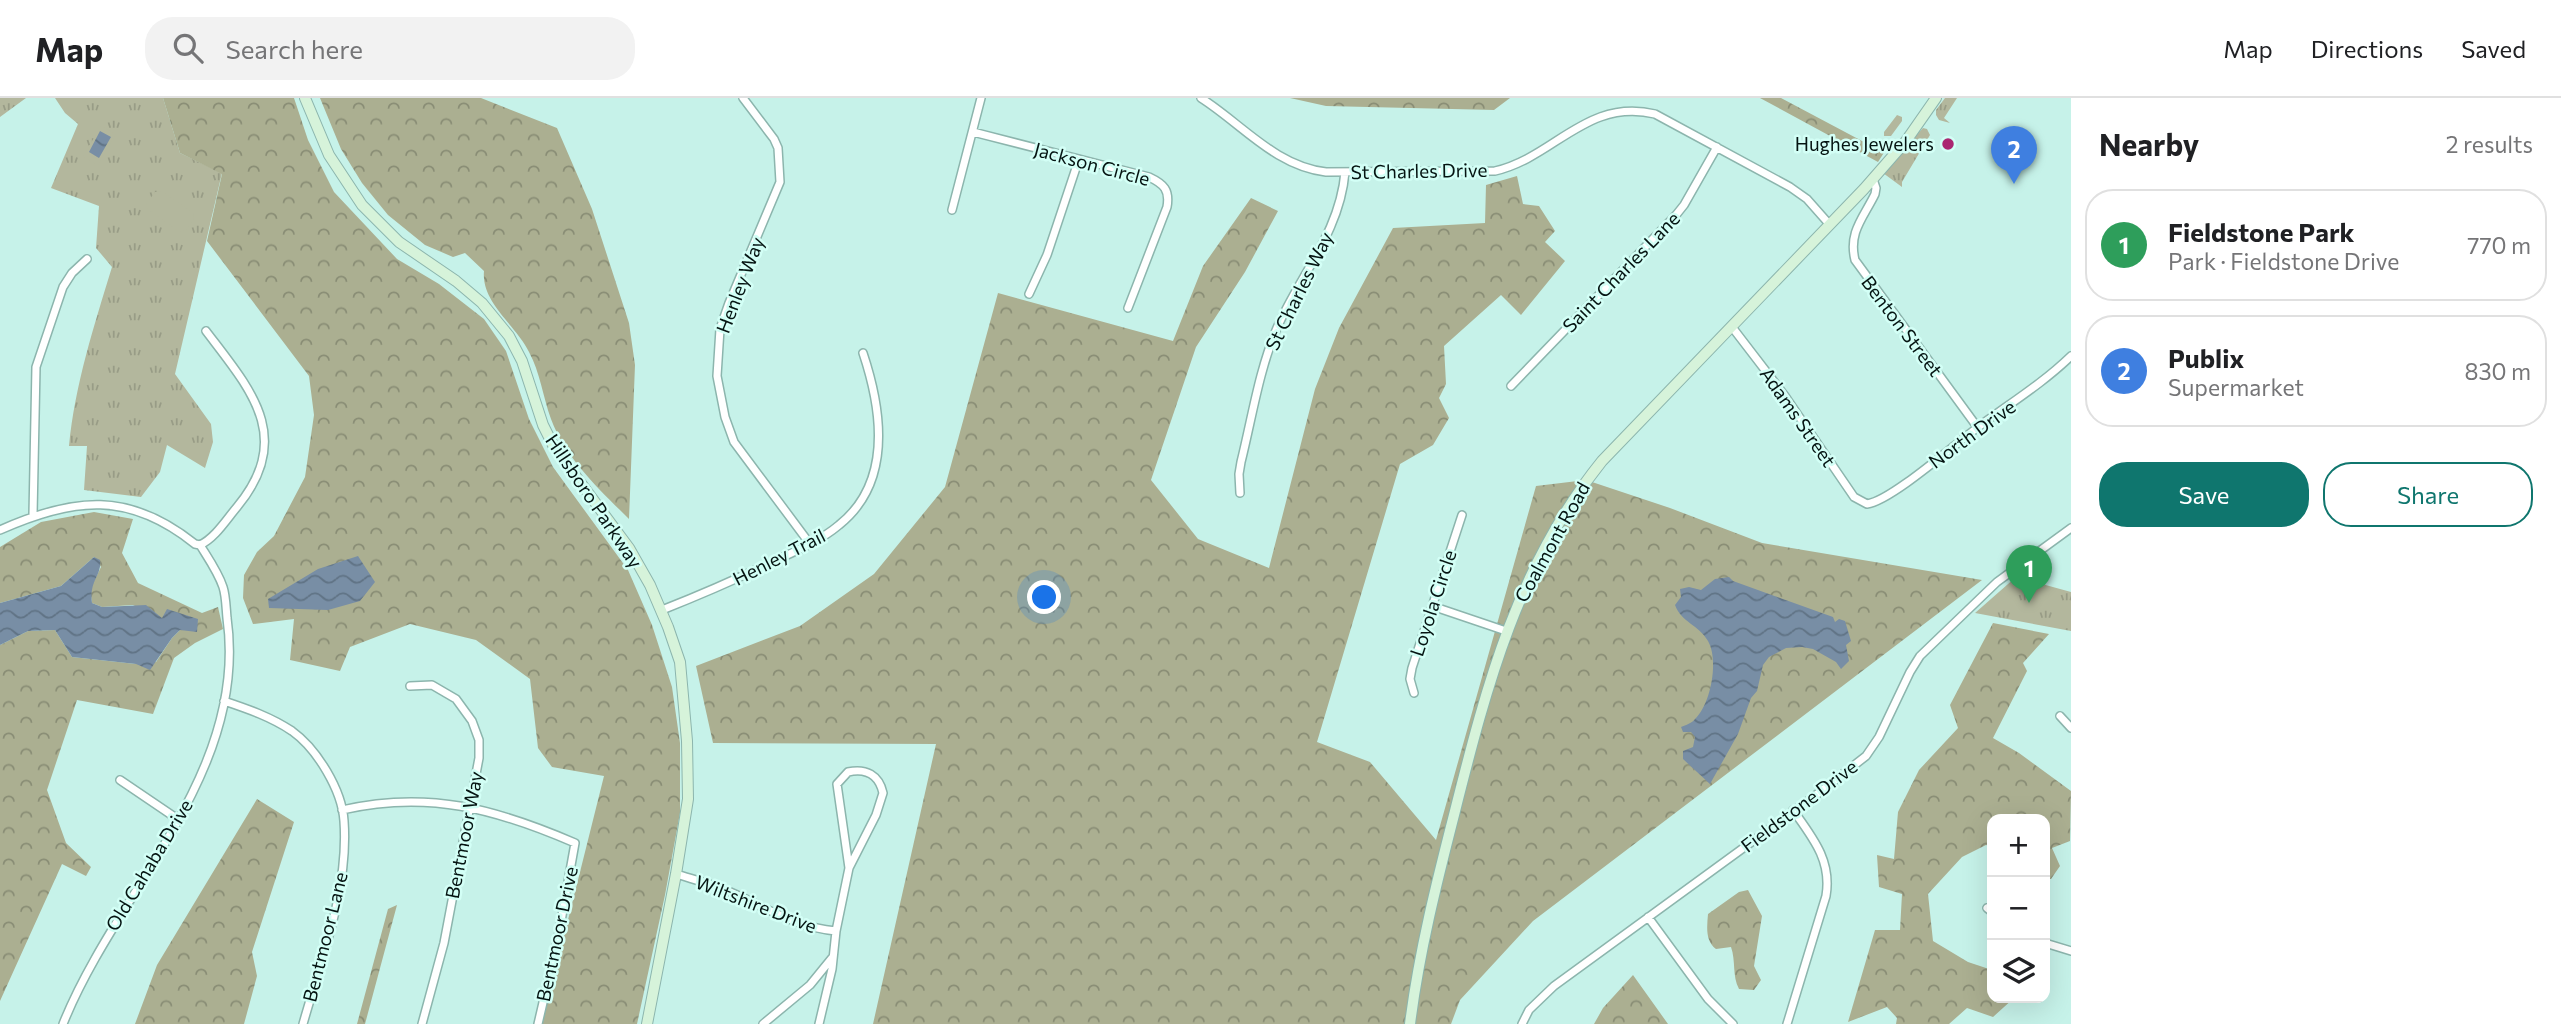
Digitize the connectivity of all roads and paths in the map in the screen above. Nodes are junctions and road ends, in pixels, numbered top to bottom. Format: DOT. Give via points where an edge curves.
graph roads {
  1 [pos="305,98"];
  2 [pos="743,98"];
  3 [pos="981,98"];
  4 [pos="1201,98"];
  5 [pos="1936,98"];
  6 [pos="973,132"];
  7 [pos="1717,147"];
  8 [pos="1079,159"];
  9 [pos="1345,172"];
  10 [pos="1873,179"];
  11 [pos="952,210"];
  12 [pos="1830,225"];
  13 [pos="87,259"];
  14 [pos="1029,294"];
  15 [pos="1128,308"];
  16 [pos="1732,327"];
  17 [pos="206,331"];
  18 [pos="863,353"];
  19 [pos="2071,356"];
  20 [pos="1511,386"];
  21 [pos="1978,428"];
  22 [pos="1240,493"];
  23 [pos="1867,504"];
  24 [pos="33,515"];
  25 [pos="1462,515"];
  26 [pos="2071,527"];
  27 [pos="0,530"];
  28 [pos="810,544"];
  29 [pos="200,545"];
  30 [pos="1432,606"];
  31 [pos="662,610"];
  32 [pos="1506,631"];
  33 [pos="410,686"];
  34 [pos="1414,693"];
  35 [pos="224,701"];
  36 [pos="2060,716"];
  37 [pos="2071,728"];
  38 [pos="120,780"];
  39 [pos="469,806"];
  40 [pos="341,810"];
  41 [pos="1793,810"];
  42 [pos="179,820"];
  43 [pos="849,868"];
  44 [pos="676,874"];
  45 [pos="1648,917"];
  46 [pos="836,931"];
  47 [pos="2050,945"];
  48 [pos="2071,951"];
  49 [pos="833,957"];
  50 [pos="63,1024"];
  51 [pos="303,1024"];
  52 [pos="422,1024"];
  53 [pos="538,1024"];
  54 [pos="647,1024"];
  55 [pos="763,1024"];
  56 [pos="819,1024"];
  57 [pos="1410,1024"];
  58 [pos="1522,1024"];
  59 [pos="1733,1024"];
  60 [pos="1787,1024"];
  1 -- 31 [label="street, Hillsboro Parkway" via="329,155 362,205 393,236 465,288 498,321 522,361 554,447 628,548"];
  2 -- 28 [label="street, Henley Way" via="778,148 780,182 720,330 717,376 734,442"];
  3 -- 6 [label="street"];
  4 -- 9 [label="street, St Charles Drive" via="1284,159 1311,170"];
  5 -- 10 [label="street, Coalmont Road"];
  6 -- 8 [label="street, Jackson Circle"];
  6 -- 11 [label="street"];
  7 -- 9 [label="street, St Charles Drive" via="1645,110 1612,107 1586,117 1505,169"];
  7 -- 12 [label="street, St Charles Drive" via="1797,191"];
  7 -- 20 [label="street, Saint Charles Lane" via="1676,215"];
  8 -- 14 [label="street"];
  8 -- 15 [label="street, Jackson Circle" via="1149,177 1167,190 1167,207"];
  9 -- 22 [label="street, St Charles Way" via="1324,243 1270,345 1241,462"];
  10 -- 12 [label="street, Coalmont Road"];
  10 -- 21 [label="street, Benton Street" via="1875,194 1852,240 1855,260"];
  12 -- 16 [label="street, Coalmont Road"];
  13 -- 24 [label="street" via="63,287 36,366"];
  16 -- 23 [label="street, Adams Street" via="1854,497"];
  16 -- 32 [label="street, Coalmont Road" via="1589,476 1522,590"];
  17 -- 29 [label="street" via="255,400 263,423 264,447 261,467 246,496"];
  18 -- 28 [label="street, Henley Trail" via="878,411 874,476 839,526"];
  19 -- 21 [label="street, North Drive"];
  21 -- 23 [label="street, North Drive" via="1914,477"];
  24 -- 27 [label="street, Old Cahaba Drive"];
  24 -- 29 [label="street, Old Cahaba Drive" via="73,506 123,507 168,524"];
  25 -- 30 [label="street, Loyola Circle"];
  26 -- 41 [label="street, Fieldstone Drive" via="1997,582 1931,645 1914,664 1871,750"];
  28 -- 31 [label="street, Henley Trail"];
  29 -- 35 [label="street, Old Cahaba Drive" via="223,588 229,646"];
  30 -- 32 [label="street"];
  30 -- 34 [label="street, Loyola Circle" via="1412,668"];
  31 -- 44 [label="street, Hillsboro Parkway" via="680,662 687,741 688,799"];
  32 -- 57 [label="street, Coalmont Road" via="1438,877"];
  33 -- 39 [label="street, Bentmoor Way" via="432,685 456,699 472,721 479,758"];
  35 -- 40 [label="street, Bentmoor Lane" via="262,714 293,732 315,753 333,784"];
  35 -- 42 [label="street, Old Cahaba Drive" via="201,775"];
  36 -- 37 [label="street"];
  38 -- 42 [label="street"];
  39 -- 40 [label="street" via="373,803"];
  39 -- 52 [label="street, Bentmoor Way" via="444,943"];
  39 -- 53 [label="street, Bentmoor Drive" via="575,843"];
  40 -- 51 [label="street, Bentmoor Lane" via="344,864"];
  41 -- 45 [label="street, Fieldstone Drive"];
  41 -- 60 [label="street" via="1820,849 1828,880"];
  42 -- 50 [label="street, Old Cahaba Drive" via="89,966"];
  43 -- 46 [label="street" via="837,784 848,772 863,771 877,779 883,793 849,868"];
  44 -- 46 [label="street, Wiltshire Drive" via="723,888 799,924"];
  44 -- 54 [label="street, Hillsboro Parkway"];
  45 -- 58 [label="street, Fieldstone Drive" via="1553,986"];
  45 -- 59 [label="street" via="1708,999"];
  46 -- 49 [label="street"];
  47 -- 48 [label="street"];
  49 -- 55 [label="street" via="810,985"];
  49 -- 56 [label="street"];
}
